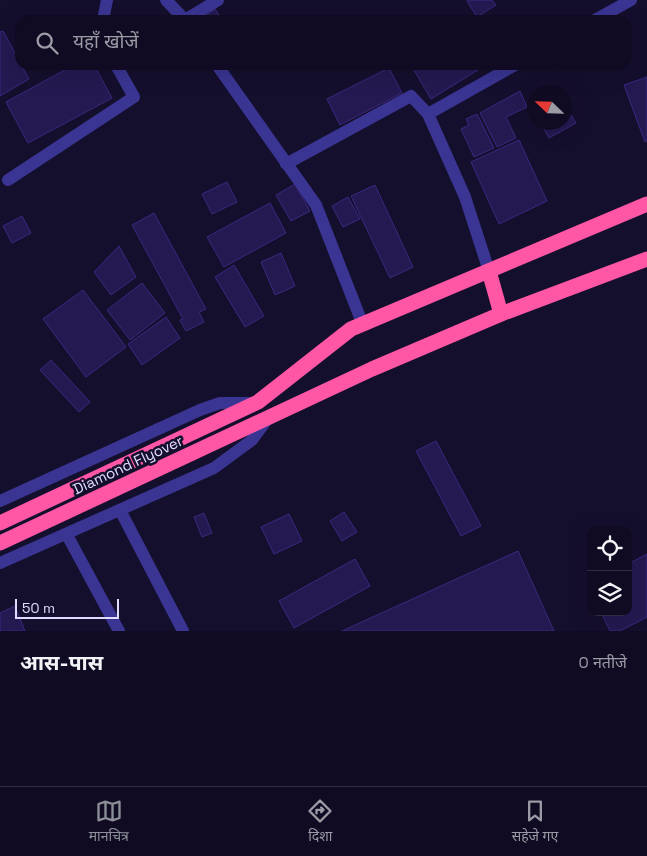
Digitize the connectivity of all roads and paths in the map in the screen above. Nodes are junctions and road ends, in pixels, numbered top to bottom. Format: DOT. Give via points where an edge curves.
graph roads {
  1 [pos="107,0"];
  2 [pos="166,0"];
  3 [pos="218,0"];
  4 [pos="631,0"];
  5 [pos="104,15"];
  6 [pos="180,15"];
  7 [pos="193,15"];
  8 [pos="604,15"];
  9 [pos="119,70"];
  10 [pos="220,70"];
  11 [pos="506,70"];
  12 [pos="428,114"];
  13 [pos="286,164"];
  14 [pos="8,180"];
  15 [pos="647,204"];
  16 [pos="647,259"];
  17 [pos="489,271"];
  18 [pos="501,314"];
  19 [pos="363,324"];
  20 [pos="258,402"];
  21 [pos="270,416"];
  22 [pos="0,501"];
  23 [pos="120,510"];
  24 [pos="0,523"];
  25 [pos="67,535"];
  26 [pos="0,543"];
  27 [pos="0,564"];
  28 [pos="119,631"];
  29 [pos="183,631"];
  1 -- 5 [label="street"];
  2 -- 6 [label="street"];
  3 -- 7 [label="street"];
  4 -- 8 [label="street"];
  9 -- 14 [label="street" via="134,97"];
  10 -- 13 [label="street"];
  11 -- 12 [label="street"];
  12 -- 13 [label="street" via="411,96"];
  12 -- 17 [label="street" via="465,197"];
  13 -- 19 [label="street" via="316,205"];
  15 -- 17 [label="highway, Diamond Flyover"];
  16 -- 18 [label="highway, Diamond Flyover"];
  17 -- 18 [label="highway"];
  17 -- 19 [label="highway, Diamond Flyover"];
  18 -- 21 [label="highway, Diamond Flyover"];
  19 -- 20 [label="highway, Diamond Flyover" via="351,329"];
  20 -- 22 [label="street" via="220,403 200,410"];
  20 -- 24 [label="highway, Diamond Flyover"];
  21 -- 23 [label="street" via="252,440 214,468"];
  21 -- 26 [label="highway, Diamond Flyover"];
  23 -- 25 [label="street"];
  23 -- 29 [label="street"];
  25 -- 27 [label="street"];
  25 -- 28 [label="street"];
}
